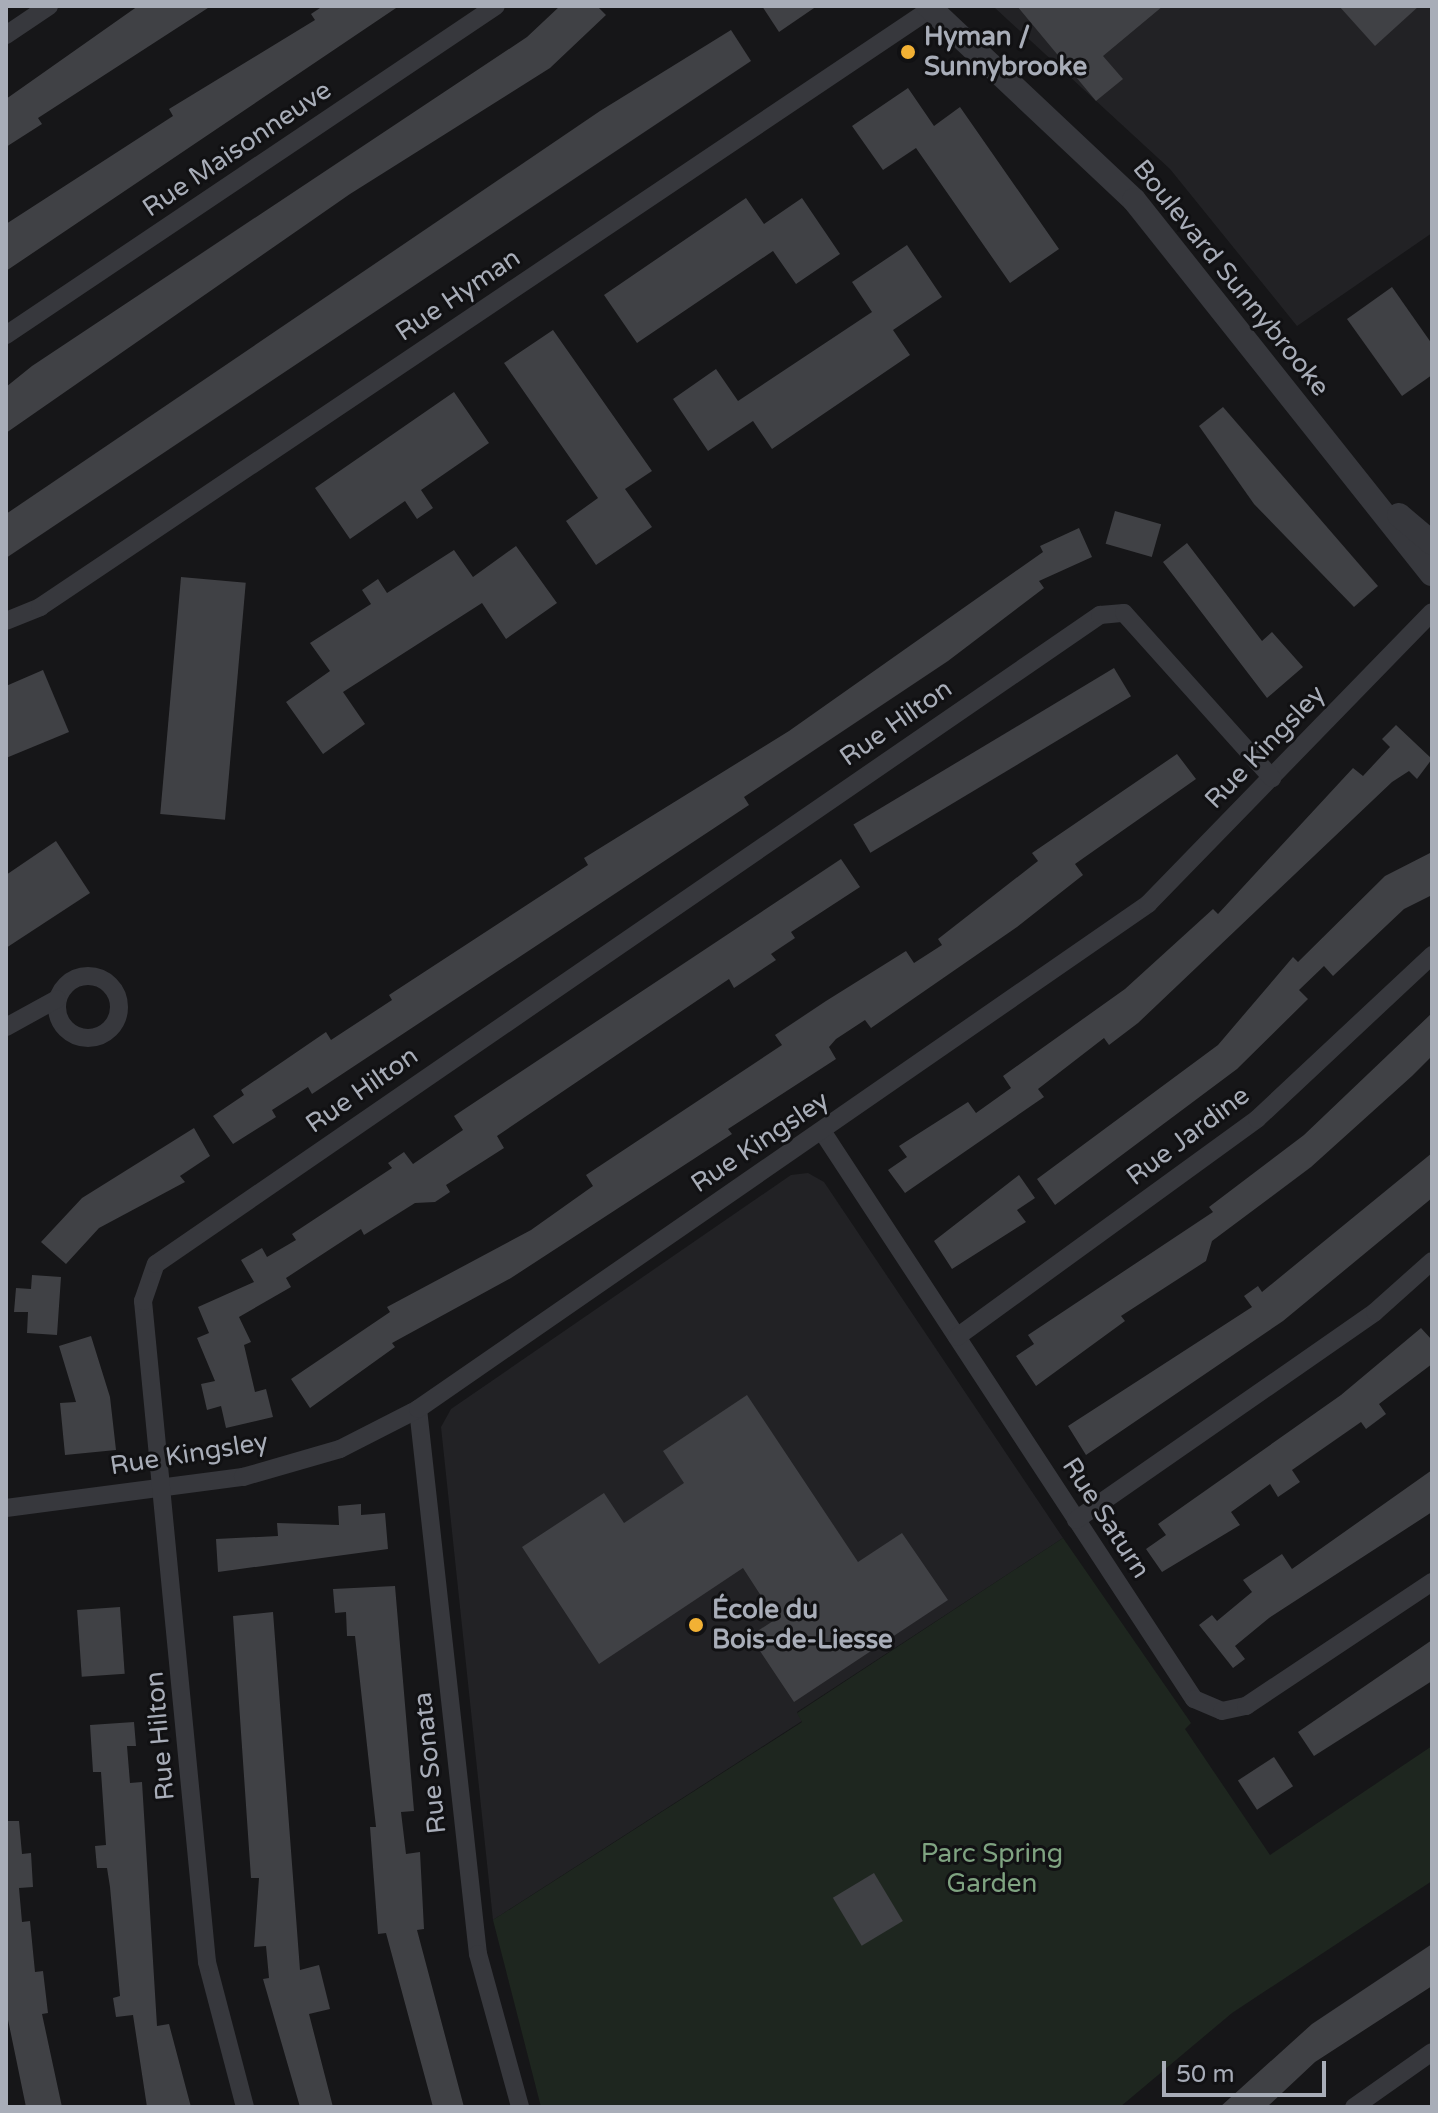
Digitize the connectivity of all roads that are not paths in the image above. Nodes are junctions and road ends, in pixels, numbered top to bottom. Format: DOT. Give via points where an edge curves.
graph roads {
  1 [pos="49,6"];
  2 [pos="496,6"];
  3 [pos="932,7"];
  4 [pos="6,35"];
  5 [pos="6,335"];
  6 [pos="1375,496"];
  7 [pos="1432,543"];
  8 [pos="1432,574"];
  9 [pos="1432,612"];
  10 [pos="6,621"];
  11 [pos="1272,778"];
  12 [pos="1432,955"];
  13 [pos="57,999"];
  14 [pos="6,1027"];
  15 [pos="822,1131"];
  16 [pos="1432,1261"];
  17 [pos="957,1337"];
  18 [pos="418,1409"];
  19 [pos="164,1487"];
  20 [pos="6,1508"];
  21 [pos="1076,1520"];
  22 [pos="1432,1582"];
  23 [pos="1432,2052"];
  24 [pos="245,2107"];
  25 [pos="520,2107"];
  26 [pos="1354,2107"];
  1 -- 4 [label="street"];
  2 -- 5 [label="street, Rue Maisonneuve"];
  3 -- 6 [label="street, Boulevard Sunnybrooke" via="1125,190"];
  3 -- 10 [label="street, Rue Hyman" via="40,607"];
  6 -- 7 [label="street, Boulevard Sunnybrooke"];
  6 -- 8 [label="street, Boulevard Sunnybrooke"];
  9 -- 11 [label="street, Rue Kingsley"];
  11 -- 15 [label="street, Rue Kingsley" via="1148,904"];
  11 -- 19 [label="street, Rue Hilton" via="1124,613 1100,615 156,1264 143,1301"];
  12 -- 17 [label="street, Rue Jardine" via="1257,1119"];
  13 -- 14 [label="street"];
  15 -- 17 [label="street, Rue Saturn"];
  15 -- 18 [label="street, Rue Kingsley"];
  16 -- 21 [label="street" via="1375,1312"];
  17 -- 21 [label="street, Rue Saturn"];
  18 -- 19 [label="street, Rue Kingsley" via="340,1449 243,1477"];
  18 -- 25 [label="street, Rue Sonata" via="478,1954"];
  19 -- 20 [label="street, Rue Kingsley"];
  19 -- 24 [label="street, Rue Hilton" via="207,1962"];
  21 -- 22 [label="street, Rue Saturn" via="1194,1699 1208,1709 1246,1706"];
  23 -- 26 [label="street"];
}
